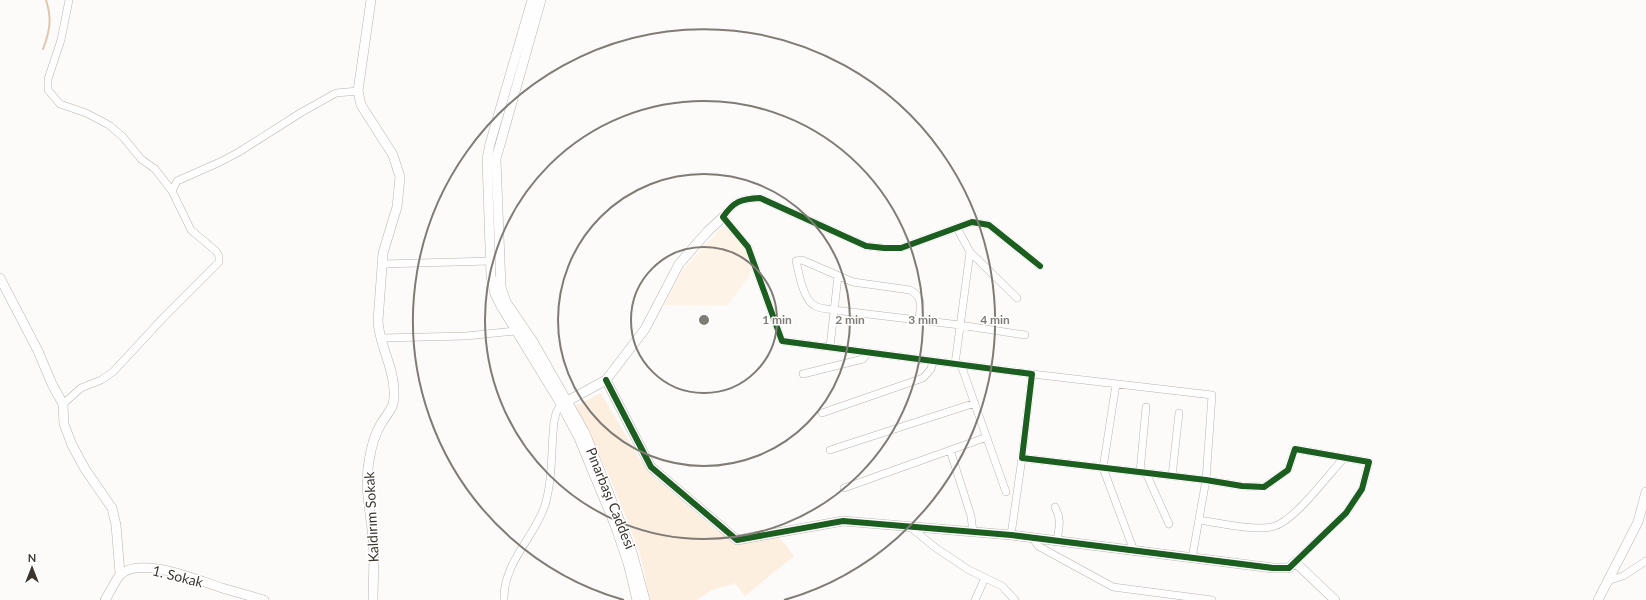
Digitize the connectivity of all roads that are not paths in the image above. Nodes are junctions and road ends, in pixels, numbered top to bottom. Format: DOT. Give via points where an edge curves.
graph roads {
  1 [pos="69,0"];
  2 [pos="371,0"];
  3 [pos="532,0"];
  4 [pos="541,0"];
  5 [pos="358,91"];
  6 [pos="172,191"];
  7 [pos="723,217"];
  8 [pos="957,228"];
  9 [pos="970,252"];
  10 [pos="490,261"];
  11 [pos="383,264"];
  12 [pos="1040,266"];
  13 [pos="838,276"];
  14 [pos="0,278"];
  15 [pos="1017,298"];
  16 [pos="834,310"];
  17 [pos="919,320"];
  18 [pos="960,325"];
  19 [pos="519,329"];
  20 [pos="1025,335"];
  21 [pos="382,338"];
  22 [pos="830,347"];
  23 [pos="868,352"];
  24 [pos="933,361"];
  25 [pos="958,364"];
  26 [pos="803,374"];
  27 [pos="1032,374"];
  28 [pos="606,380"];
  29 [pos="1116,384"];
  30 [pos="564,402"];
  31 [pos="975,402"];
  32 [pos="63,404"];
  33 [pos="1146,408"];
  34 [pos="1179,412"];
  35 [pos="822,413"];
  36 [pos="987,437"];
  37 [pos="830,450"];
  38 [pos="950,450"];
  39 [pos="1022,458"];
  40 [pos="1344,458"];
  41 [pos="1103,468"];
  42 [pos="1143,472"];
  43 [pos="1172,476"];
  44 [pos="1206,480"];
  45 [pos="844,488"];
  46 [pos="1006,492"];
  47 [pos="1646,492"];
  48 [pos="1055,507"];
  49 [pos="1199,520"];
  50 [pos="1169,524"];
  51 [pos="910,527"];
  52 [pos="973,532"];
  53 [pos="1011,535"];
  54 [pos="1033,538"];
  55 [pos="1057,541"];
  56 [pos="1134,551"];
  57 [pos="1192,558"];
  58 [pos="1646,561"];
  59 [pos="1295,562"];
  60 [pos="120,574"];
  61 [pos="985,578"];
  62 [pos="1607,581"];
  63 [pos="105,600"];
  64 [pos="264,600"];
  65 [pos="373,600"];
  66 [pos="504,600"];
  67 [pos="637,600"];
  68 [pos="645,600"];
  69 [pos="976,600"];
  70 [pos="1015,600"];
  71 [pos="1212,600"];
  72 [pos="1335,600"];
  73 [pos="1598,600"];
  1 -- 6 [label="street" via="61,40 48,78 48,90 60,104 98,119 116,131 141,159 155,169"];
  2 -- 5 [label="street, Kaldırım Sokak"];
  3 -- 10 [label="street" via="487,159"];
  4 -- 19 [label="street" via="496,159 501,287"];
  5 -- 6 [label="street" via="344,92 325,99 239,152 177,181"];
  5 -- 11 [label="street, Kaldırım Sokak" via="361,105 393,155 400,177 397,207 383,253"];
  6 -- 32 [label="street" via="191,230 216,251 219,262 113,372 81,388"];
  7 -- 8 [label="street" via="730,206 747,199 760,198 866,246 884,248 901,248"];
  7 -- 22 [label="street" via="748,247 782,341"];
  7 -- 28 [label="street" via="679,264 645,329"];
  8 -- 9 [label="street"];
  8 -- 12 [label="street" via="972,222 989,225"];
  9 -- 15 [label="street"];
  9 -- 18 [label="street"];
  10 -- 11 [label="street"];
  10 -- 19 [label="street" via="495,294"];
  11 -- 21 [label="street, Kaldırım Sokak" via="378,321"];
  13 -- 16 [label="street"];
  13 -- 16 [label="street" via="802,260 796,261 803,290 810,302 815,306"];
  13 -- 17 [label="street" via="853,282 916,293 920,301"];
  14 -- 32 [label="street"];
  16 -- 17 [label="street"];
  16 -- 22 [label="street"];
  17 -- 18 [label="street"];
  18 -- 20 [label="street"];
  18 -- 25 [label="street"];
  19 -- 21 [label="street" via="466,336"];
  19 -- 30 [label="street"];
  21 -- 65 [label="street, Kaldırım Sokak" via="392,369 394,405 375,435 367,475 374,542"];
  22 -- 23 [label="street"];
  23 -- 24 [label="street"];
  23 -- 26 [label="street" via="863,359"];
  24 -- 25 [label="street"];
  24 -- 35 [label="street" via="931,369 923,378"];
  25 -- 27 [label="street"];
  25 -- 31 [label="street"];
  27 -- 29 [label="street"];
  27 -- 39 [label="street"];
  28 -- 30 [label="street"];
  28 -- 51 [label="street" via="650,467 737,540 843,521"];
  29 -- 41 [label="street"];
  29 -- 44 [label="street" via="1212,395"];
  30 -- 66 [label="street" via="556,413 554,422 546,503 513,563 506,580"];
  30 -- 67 [label="street" via="615,525"];
  30 -- 68 [label="street, Pınarbaşı Caddesi" via="585,433 632,552"];
  31 -- 36 [label="street"];
  31 -- 37 [label="street"];
  32 -- 60 [label="street" via="64,424 72,446 112,508 118,537"];
  33 -- 42 [label="street"];
  34 -- 43 [label="street"];
  36 -- 38 [label="street"];
  36 -- 46 [label="street"];
  38 -- 45 [label="street"];
  38 -- 52 [label="street" via="971,516"];
  39 -- 41 [label="street"];
  39 -- 53 [label="street"];
  40 -- 44 [label="street" via="1295,449 1288,470 1264,487"];
  40 -- 49 [label="street" via="1298,509 1274,526 1244,526"];
  40 -- 59 [label="street" via="1369,462 1362,489 1346,513"];
  41 -- 42 [label="street"];
  41 -- 56 [label="street"];
  42 -- 43 [label="street"];
  42 -- 50 [label="street"];
  43 -- 44 [label="street"];
  44 -- 49 [label="street"];
  47 -- 62 [label="street" via="1638,522"];
  48 -- 55 [label="street" via="1060,516"];
  49 -- 57 [label="street"];
  51 -- 52 [label="street"];
  51 -- 61 [label="street" via="936,548"];
  52 -- 53 [label="street"];
  53 -- 54 [label="street"];
  54 -- 55 [label="street"];
  54 -- 71 [label="street" via="1038,546 1113,587"];
  55 -- 56 [label="street"];
  56 -- 57 [label="street"];
  57 -- 59 [label="street" via="1273,568 1289,568"];
  58 -- 62 [label="street" via="1623,576"];
  59 -- 72 [label="street"];
  60 -- 63 [label="street"];
  60 -- 64 [label="street, 1. Sokak" via="133,568 173,572"];
  61 -- 69 [label="street"];
  61 -- 70 [label="street" via="1002,586"];
  62 -- 73 [label="street"];
}
